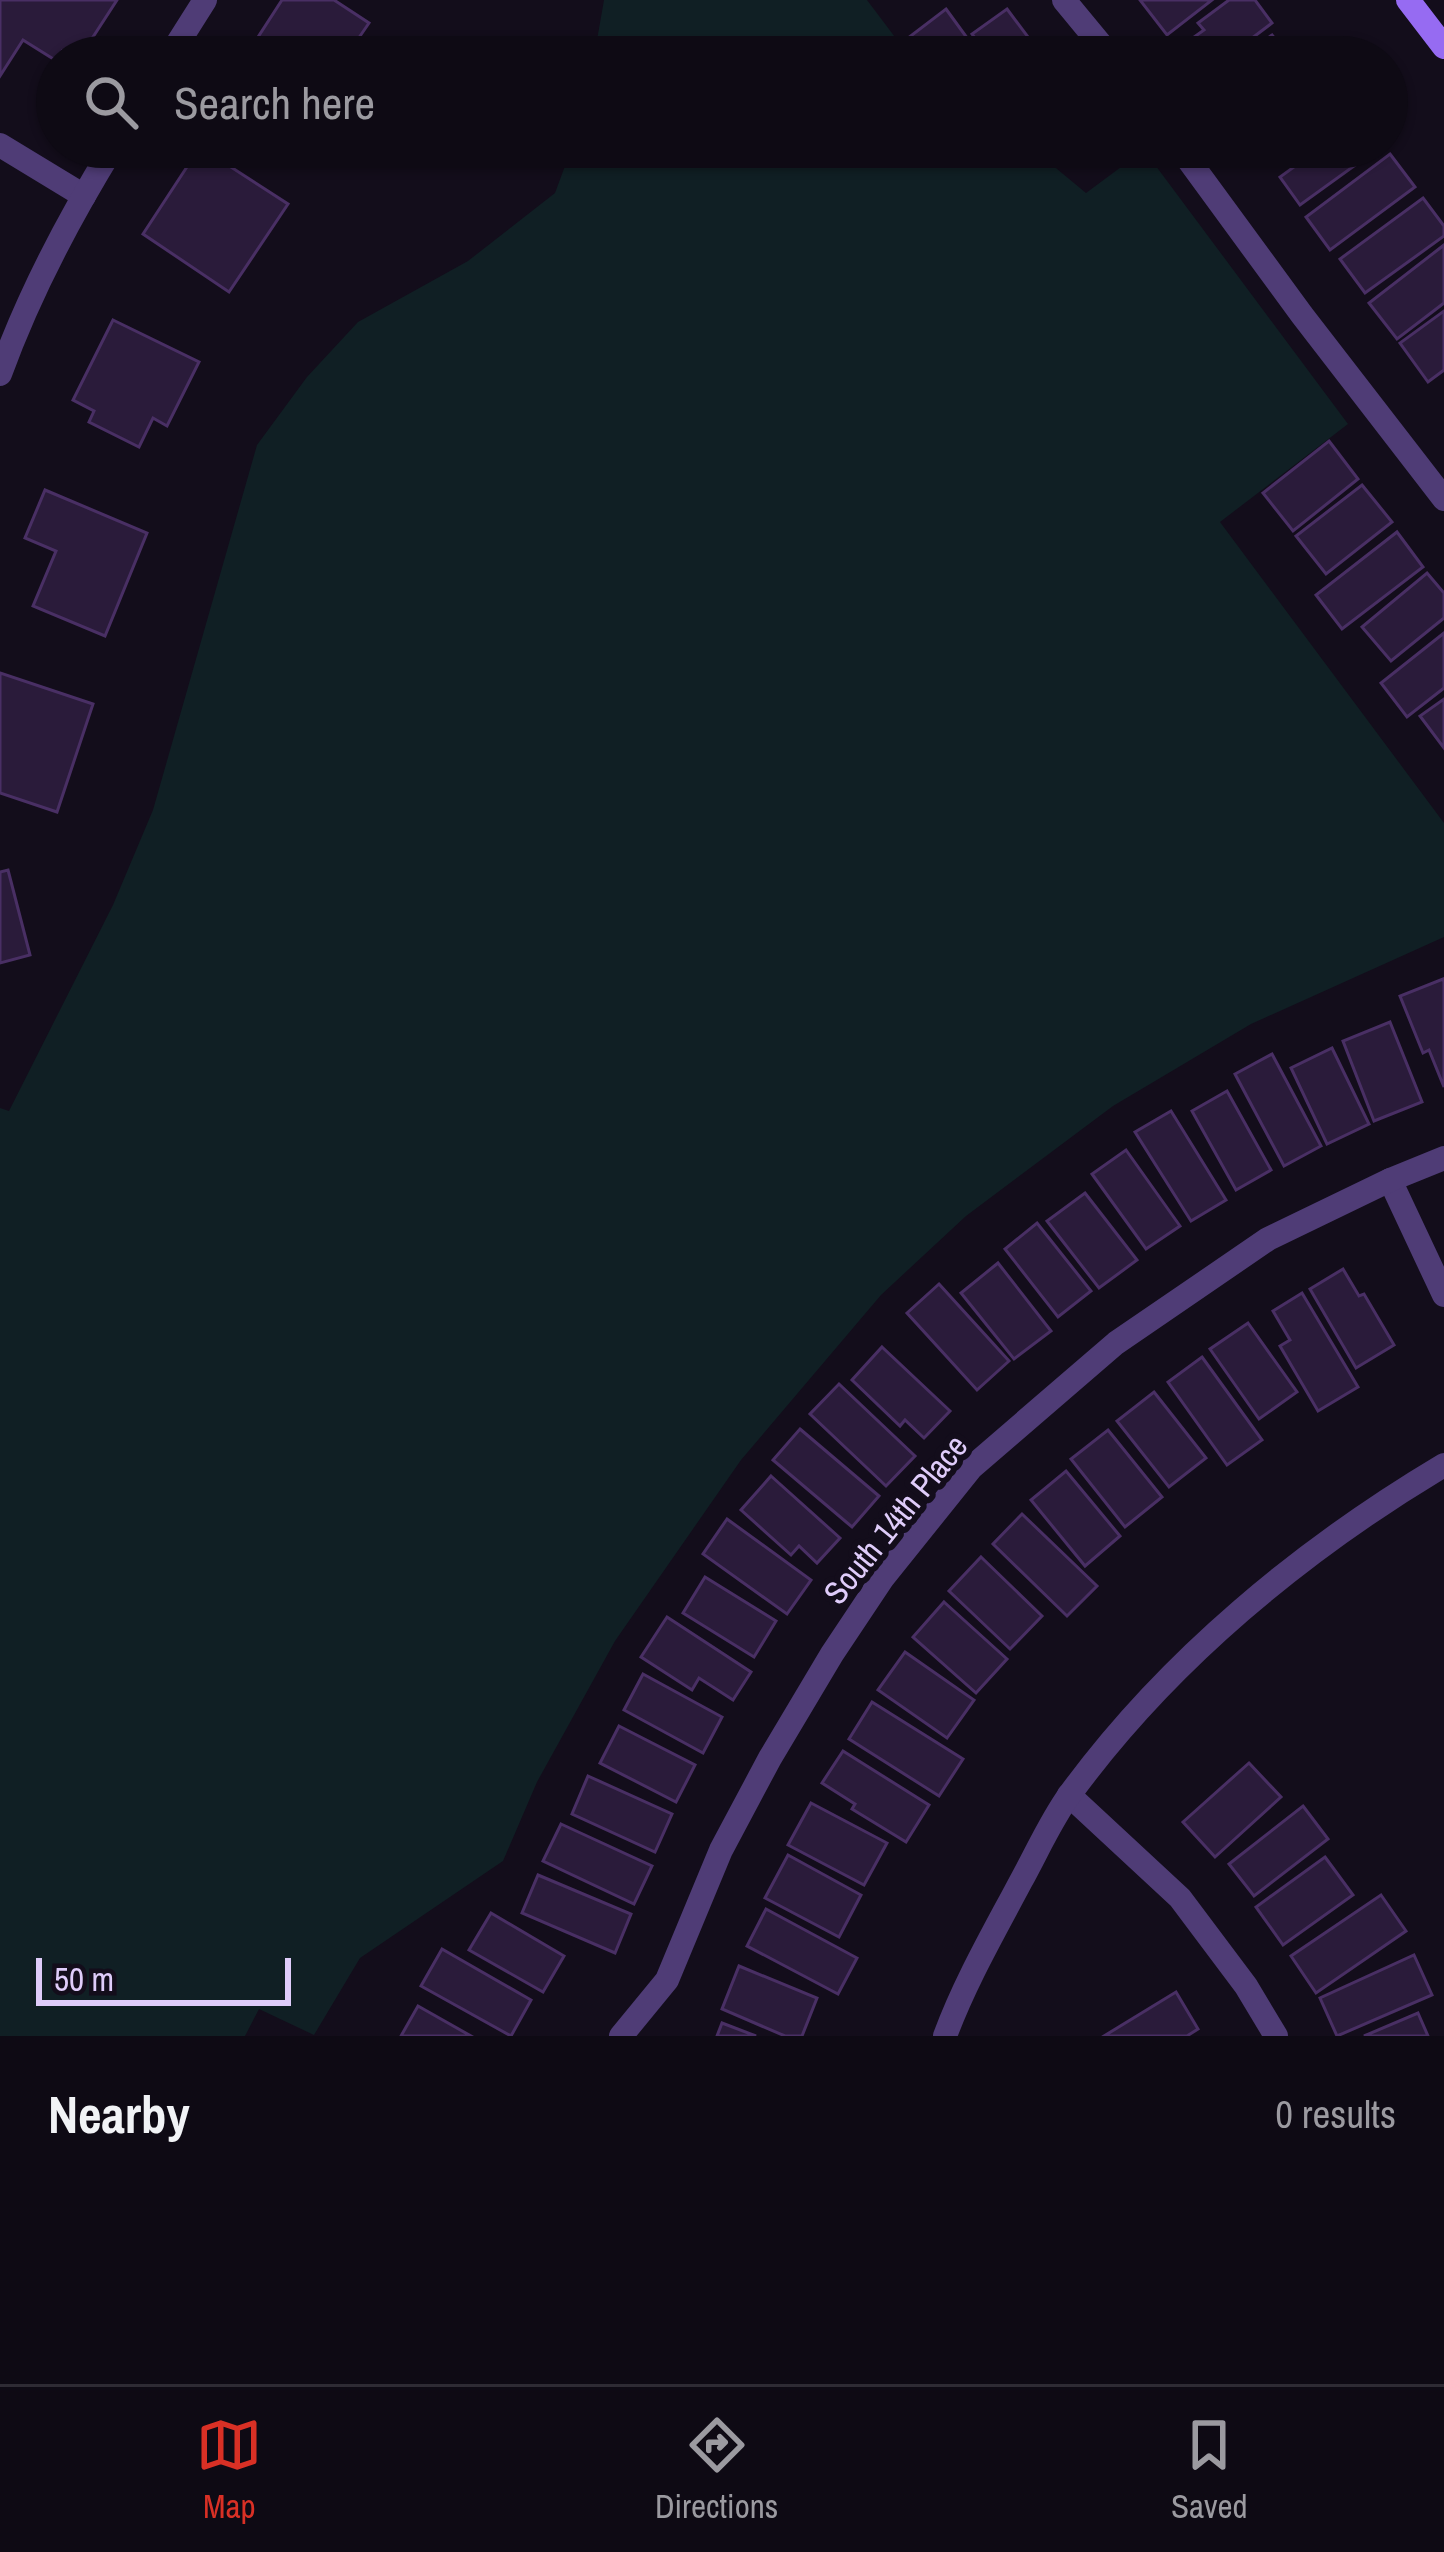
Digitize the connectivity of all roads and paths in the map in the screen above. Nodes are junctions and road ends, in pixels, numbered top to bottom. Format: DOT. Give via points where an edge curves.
graph roads {
  1 [pos="205,0"];
  2 [pos="1064,0"];
  3 [pos="1408,0"];
  4 [pos="182,36"];
  5 [pos="1094,36"];
  6 [pos="1444,47"];
  7 [pos="0,146"];
  8 [pos="36,167"];
  9 [pos="37,168"];
  10 [pos="100,168"];
  11 [pos="1194,168"];
  12 [pos="84,196"];
  13 [pos="0,374"];
  14 [pos="1444,499"];
  15 [pos="1444,1158"];
  16 [pos="1390,1180"];
  17 [pos="1444,1295"];
  18 [pos="1444,1465"];
  19 [pos="1069,1795"];
  20 [pos="621,2036"];
  21 [pos="945,2036"];
  22 [pos="1276,2036"];
  1 -- 4 [label="street"];
  2 -- 5 [label="street"];
  3 -- 6 [label="main road"];
  7 -- 8 [label="street"];
  9 -- 12 [label="street"];
  10 -- 12 [label="street"];
  11 -- 14 [label="street"];
  12 -- 13 [label="street"];
  15 -- 16 [label="street, South 14th Place"];
  16 -- 17 [label="street"];
  16 -- 20 [label="street, South 14th Place" via="1268,1239 1116,1343 971,1468 832,1654 721,1850 667,1980"];
  18 -- 19 [label="street" via="1353,1523 1200,1646"];
  19 -- 21 [label="street"];
  19 -- 22 [label="street" via="1180,1898"];
}
